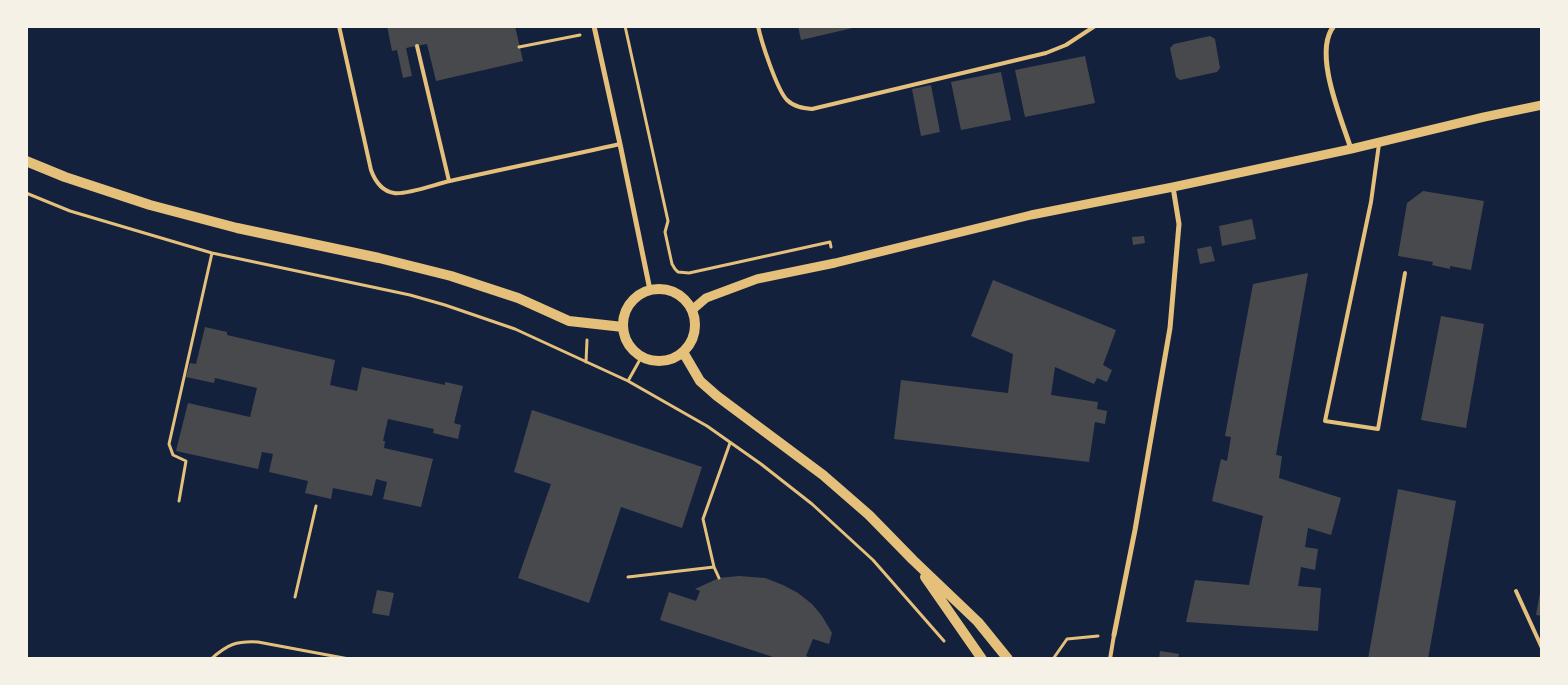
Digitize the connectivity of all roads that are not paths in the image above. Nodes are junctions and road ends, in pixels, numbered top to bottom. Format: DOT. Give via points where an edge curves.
graph roads {
  1 [pos="339,26"];
  2 [pos="758,26"];
  3 [pos="1095,26"];
  4 [pos="1334,26"];
  5 [pos="594,29"];
  6 [pos="417,46"];
  7 [pos="1542,104"];
  8 [pos="1379,142"];
  9 [pos="620,144"];
  10 [pos="1352,148"];
  11 [pos="26,161"];
  12 [pos="449,181"];
  13 [pos="1172,187"];
  14 [pos="1405,273"];
  15 [pos="650,290"];
  16 [pos="692,310"];
  17 [pos="623,327"];
  18 [pos="683,352"];
  19 [pos="913,560"];
  20 [pos="1516,591"];
  21 [pos="1114,635"];
  22 [pos="1542,648"];
  23 [pos="982,659"];
  24 [pos="1008,659"];
  25 [pos="1110,659"];
  1 -- 12 [label="lane" via="376,182 393,193 404,193"];
  2 -- 3 [label="lane" via="786,99 798,107 812,109 1046,53 1066,45"];
  4 -- 10 [label="street" via="1329,32 1326,61 1332,90"];
  5 -- 9 [label="street"];
  6 -- 12 [label="lane"];
  7 -- 8 [label="street"];
  8 -- 10 [label="street"];
  8 -- 14 [label="lane" via="1371,202 1325,421 1378,430"];
  9 -- 12 [label="lane"];
  9 -- 15 [label="street"];
  10 -- 13 [label="street"];
  11 -- 17 [label="main road" via="150,205 451,276 518,298 569,321"];
  13 -- 16 [label="street" via="1031,215 757,279 706,298"];
  13 -- 21 [label="street" via="1178,224 1170,328"];
  15 -- 16 [label="main road" via="673,292 682,297"];
  15 -- 17 [label="main road" via="626,308"];
  16 -- 18 [label="main road" via="695,322 693,335"];
  17 -- 18 [label="main road" via="629,345 642,356 664,360"];
  18 -- 19 [label="main road" via="700,381 844,493"];
  19 -- 23 [label="main road"];
  19 -- 24 [label="main road" via="978,622"];
  20 -- 22 [label="lane"];
  21 -- 25 [label="lane"];
}
